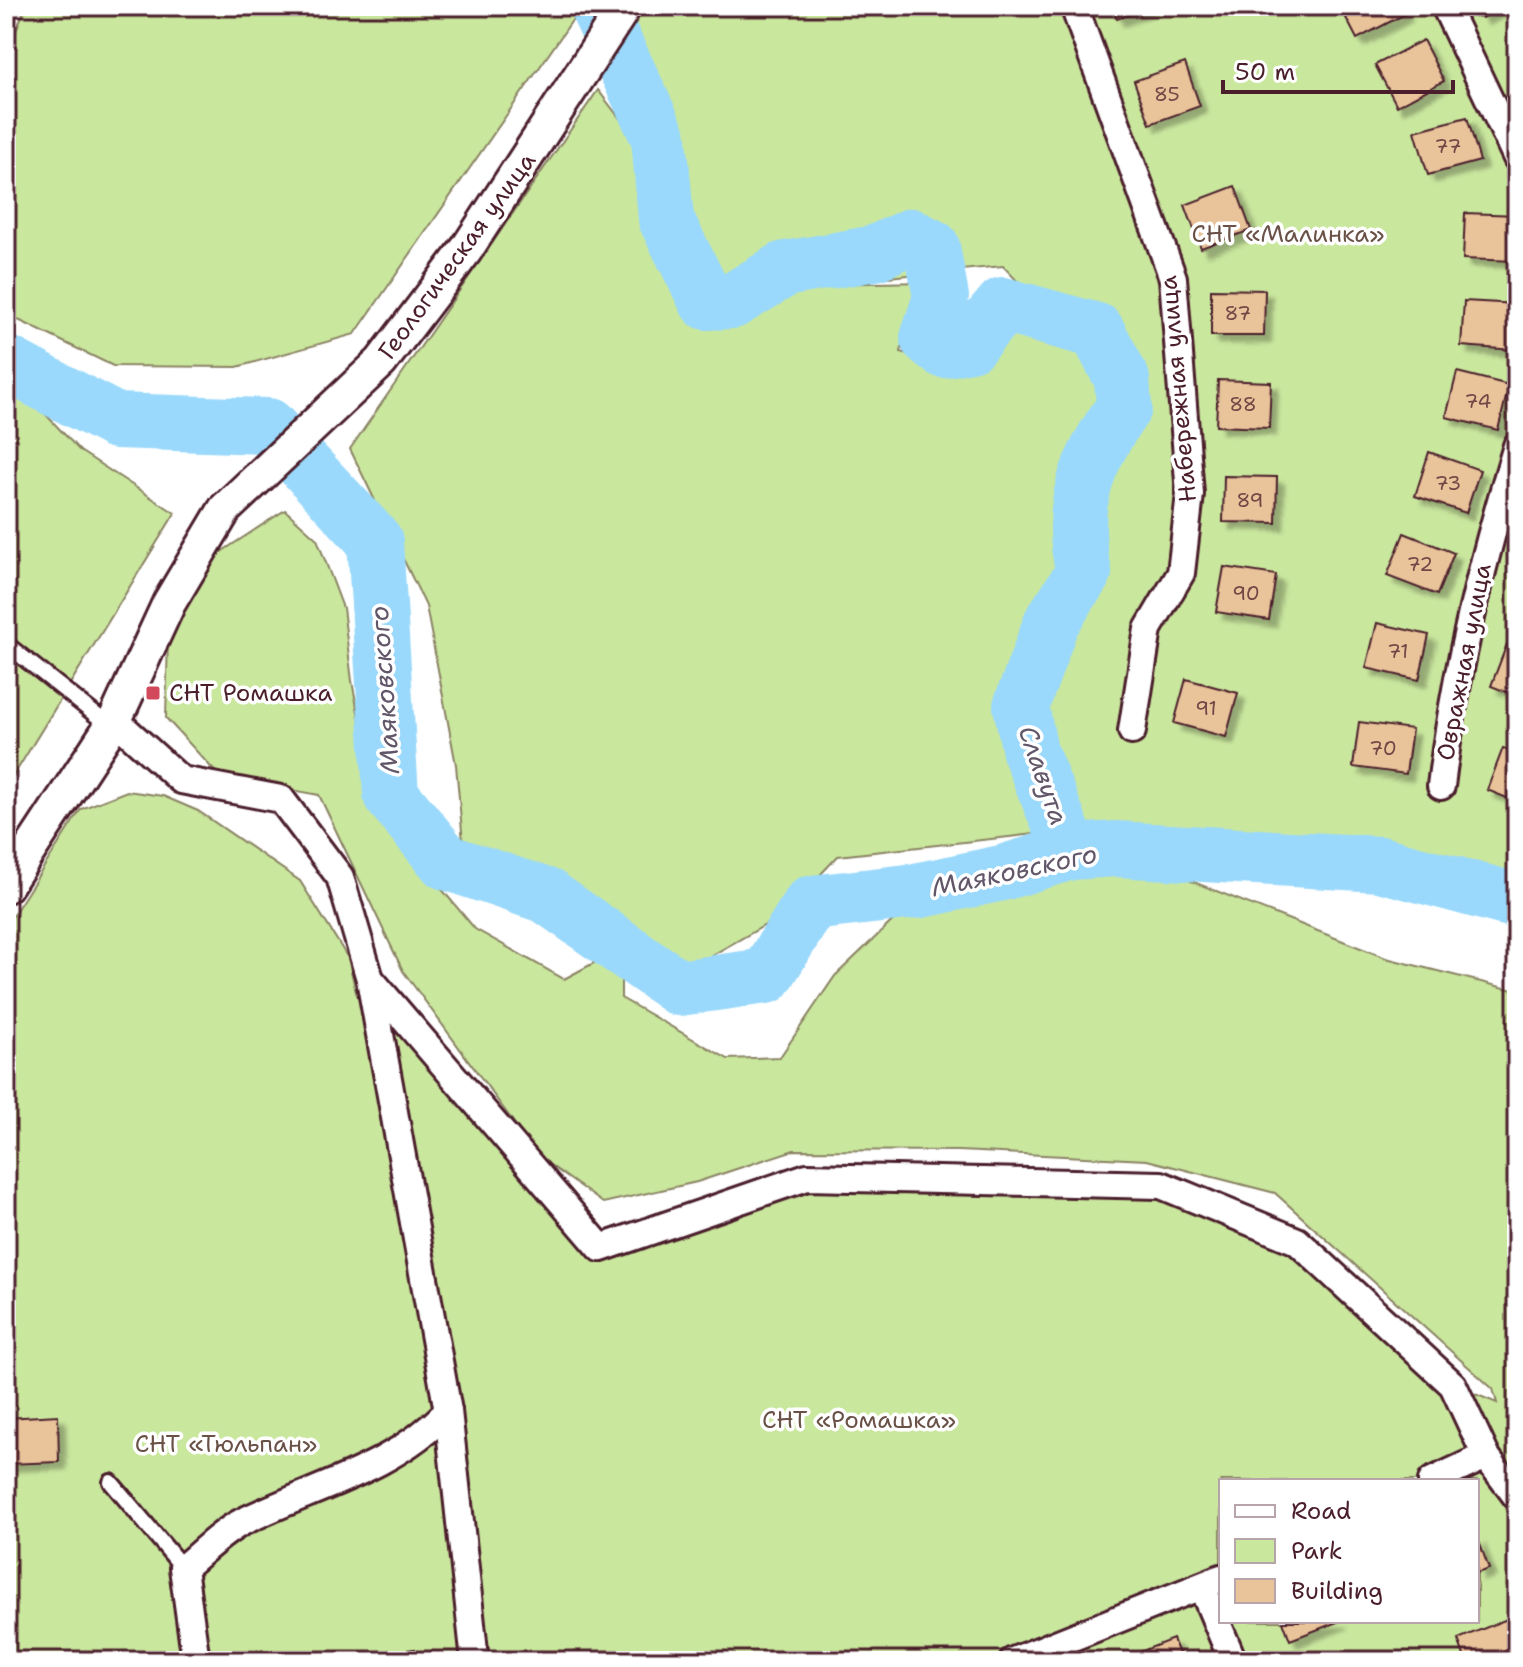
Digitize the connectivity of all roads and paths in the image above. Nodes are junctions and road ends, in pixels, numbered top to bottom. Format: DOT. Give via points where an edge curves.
graph roads {
  1 [pos="1074,6"];
  2 [pos="1445,6"];
  3 [pos="621,14"];
  4 [pos="1517,158"];
  5 [pos="1517,446"];
  6 [pos="6,644"];
  7 [pos="113,724"];
  8 [pos="1132,731"];
  9 [pos="1441,786"];
  10 [pos="6,886"];
  11 [pos="370,979"];
  12 [pos="448,1411"];
  13 [pos="1486,1456"];
  14 [pos="1436,1479"];
  15 [pos="111,1482"];
  16 [pos="1517,1497"];
  17 [pos="183,1568"];
  18 [pos="1212,1582"];
  19 [pos="1219,1608"];
  20 [pos="1223,1623"];
  21 [pos="196,1661"];
  22 [pos="475,1661"];
  23 [pos="1013,1661"];
  24 [pos="1233,1661"];
  1 -- 8 [label="street, Набережная улица" via="1173,278 1190,494 1181,573 1148,629"];
  2 -- 4 [label="street"];
  3 -- 7 [label="street, Геологическая улица" via="466,250 381,362 225,509 169,603"];
  5 -- 9 [label="street, Овражная улица" via="1486,548"];
  6 -- 7 [label="lane"];
  7 -- 10 [label="street, Геологическая улица"];
  7 -- 11 [label="street" via="181,780 281,799 340,877"];
  11 -- 12 [label="street"];
  11 -- 13 [label="street" via="601,1248 807,1177 1161,1185 1297,1241 1453,1385"];
  12 -- 17 [label="street" via="424,1436 322,1491 240,1523"];
  12 -- 22 [label="street"];
  13 -- 14 [label="street"];
  13 -- 16 [label="street"];
  15 -- 17 [label="lane"];
  17 -- 21 [label="street"];
  18 -- 19 [label="street"];
  18 -- 23 [label="street"];
  20 -- 24 [label="street"];
}
